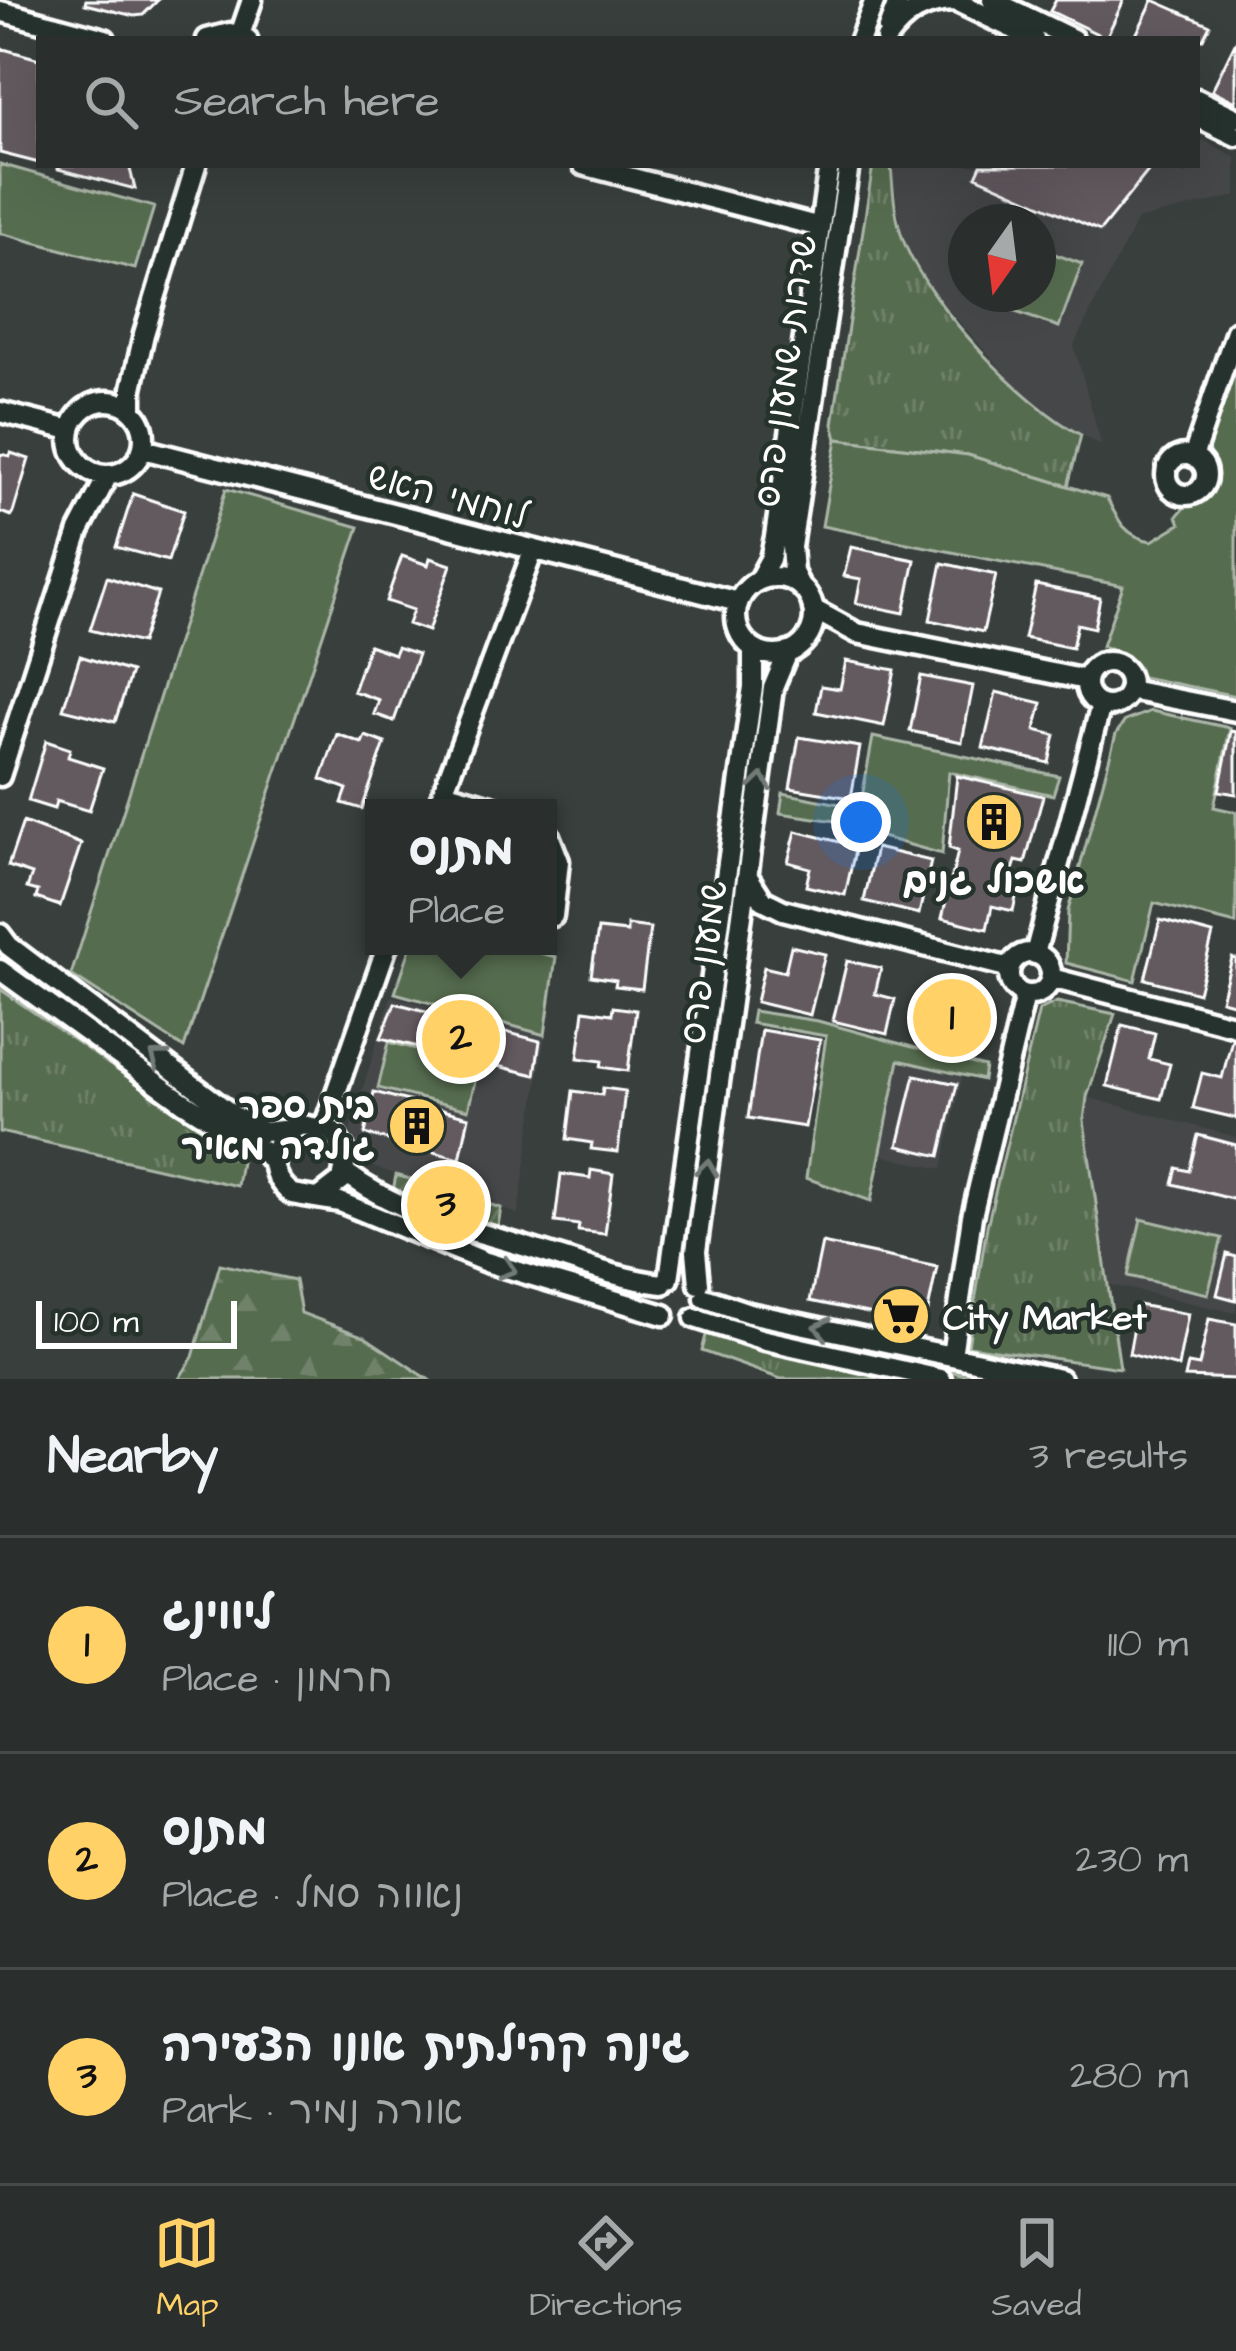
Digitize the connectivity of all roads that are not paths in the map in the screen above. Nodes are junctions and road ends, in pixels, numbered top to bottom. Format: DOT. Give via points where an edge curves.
graph roads {
  1 [pos="252,0"];
  2 [pos="875,0"];
  3 [pos="899,0"];
  4 [pos="954,0"];
  5 [pos="992,0"];
  6 [pos="0,11"];
  7 [pos="94,36"];
  8 [pos="243,36"];
  9 [pos="861,36"];
  10 [pos="886,36"];
  11 [pos="888,36"];
  12 [pos="1028,36"];
  13 [pos="1067,36"];
  14 [pos="1200,100"];
  15 [pos="1200,118"];
  16 [pos="1236,118"];
  17 [pos="1236,136"];
  18 [pos="195,168"];
  19 [pos="594,168"];
  20 [pos="829,168"];
  21 [pos="848,168"];
  22 [pos="820,227"];
  23 [pos="1236,331"];
  24 [pos="143,334"];
  25 [pos="104,401"];
  26 [pos="132,411"];
  27 [pos="0,412"];
  28 [pos="70,430"];
  29 [pos="142,449"];
  30 [pos="1193,457"];
  31 [pos="82,465"];
  32 [pos="108,475"];
  33 [pos="79,531"];
  34 [pos="533,551"];
  35 [pos="758,580"];
  36 [pos="800,586"];
  37 [pos="738,602"];
  38 [pos="813,609"];
  39 [pos="864,634"];
  40 [pos="796,647"];
  41 [pos="753,649"];
  42 [pos="1086,680"];
  43 [pos="1129,690"];
  44 [pos="1101,705"];
  45 [pos="1236,711"];
  46 [pos="0,776"];
  47 [pos="440,799"];
  48 [pos="557,854"];
  49 [pos="748,874"];
  50 [pos="557,885"];
  51 [pos="783,910"];
  52 [pos="0,934"];
  53 [pos="740,935"];
  54 [pos="1036,954"];
  55 [pos="383,955"];
  56 [pos="1010,968"];
  57 [pos="0,970"];
  58 [pos="1051,978"];
  59 [pos="1025,995"];
  60 [pos="1236,1026"];
  61 [pos="324,1127"];
  62 [pos="292,1129"];
  63 [pos="273,1163"];
  64 [pos="346,1173"];
  65 [pos="320,1197"];
  66 [pos="666,1281"];
  67 [pos="702,1291"];
  68 [pos="664,1315"];
  69 [pos="695,1318"];
  70 [pos="952,1356"];
  71 [pos="941,1379"];
  72 [pos="1060,1379"];
  1 -- 8 [label="street"];
  2 -- 9 [label="street"];
  3 -- 10 [label="street"];
  4 -- 11 [label="street" via="911,12"];
  4 -- 12 [label="street"];
  5 -- 13 [label="street"];
  6 -- 7 [label="street"];
  14 -- 16 [label="street"];
  15 -- 17 [label="street"];
  18 -- 24 [label="street"];
  19 -- 22 [label="street"];
  20 -- 22 [label="street"];
  21 -- 36 [label="street, שדרות שמעון פרס" via="791,548"];
  22 -- 35 [label="street" via="775,537"];
  23 -- 30 [label="street"];
  24 -- 25 [label="street"];
  24 -- 26 [label="street"];
  25 -- 26 [label="street"];
  25 -- 28 [label="street" via="80,412"];
  26 -- 29 [label="street"];
  27 -- 28 [label="street"];
  28 -- 31 [label="street"];
  29 -- 32 [label="street" via="126,470"];
  29 -- 34 [label="street, לוחמי האש"];
  31 -- 32 [label="street"];
  31 -- 33 [label="street"];
  32 -- 33 [label="street"];
  33 -- 46 [label="street"];
  34 -- 37 [label="street, לוחמי האש"];
  34 -- 47 [label="street"];
  35 -- 36 [label="street"];
  35 -- 37 [label="street"];
  36 -- 38 [label="street"];
  37 -- 41 [label="street" via="736,623"];
  38 -- 39 [label="street"];
  38 -- 40 [label="street" via="812,627"];
  39 -- 40 [label="street"];
  39 -- 42 [label="street"];
  40 -- 41 [label="street" via="770,655"];
  49 -- 40 [label="street, שמעון פרס, one-way" via="773,688"];
  41 -- 66 [label="street, שמעון פרס"];
  42 -- 43 [label="street" via="1093,668 1112,663 1125,670"];
  42 -- 44 [label="street"];
  43 -- 44 [label="street" via="1119,704"];
  43 -- 45 [label="street"];
  44 -- 54 [label="street"];
  48 -- 50 [label="street"];
  49 -- 51 [label="street" via="758,894"];
  49 -- 53 [label="street, שמעון פרס"];
  51 -- 53 [label="street" via="762,915"];
  51 -- 56 [label="street"];
  62 -- 52 [label="street, one-way" via="263,1132 234,1116"];
  67 -- 53 [label="street, שמעון פרס, one-way" via="696,1251"];
  54 -- 56 [label="street" via="1023,954"];
  54 -- 58 [label="street"];
  55 -- 61 [label="street"];
  56 -- 59 [label="street" via="1010,982"];
  57 -- 63 [label="street"];
  58 -- 59 [label="street" via="1039,994"];
  58 -- 60 [label="street"];
  59 -- 70 [label="street" via="971,1216"];
  61 -- 62 [label="street"];
  61 -- 64 [label="street" via="344,1145"];
  62 -- 63 [label="street"];
  63 -- 65 [label="street" via="285,1189"];
  64 -- 65 [label="street"];
  64 -- 66 [label="street" via="376,1196 451,1224 611,1275"];
  65 -- 68 [label="street, one-way" via="486,1262"];
  66 -- 67 [label="street" via="682,1276"];
  66 -- 68 [label="street" via="657,1296"];
  67 -- 69 [label="street"];
  70 -- 67 [label="street, one-way" via="749,1313"];
  68 -- 69 [label="street"];
  69 -- 71 [label="street"];
  70 -- 72 [label="street"];
}
